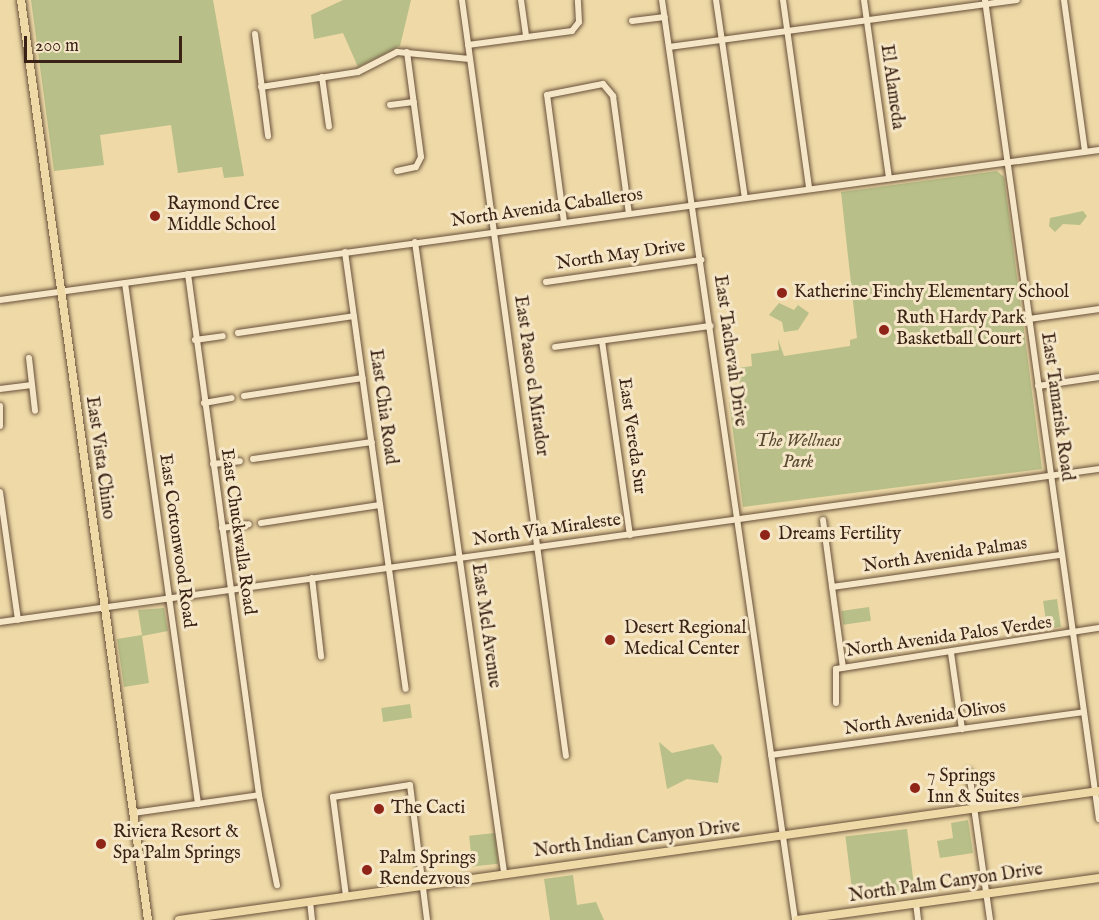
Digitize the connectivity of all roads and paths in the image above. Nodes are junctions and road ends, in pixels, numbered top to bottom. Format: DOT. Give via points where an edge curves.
graph roads {
  1 [pos="21,0"];
  2 [pos="462,0"];
  3 [pos="521,0"];
  4 [pos="578,0"];
  5 [pos="662,0"];
  6 [pos="716,0"];
  7 [pos="783,0"];
  8 [pos="864,0"];
  9 [pos="1017,0"];
  10 [pos="1064,0"];
  11 [pos="985,2"];
  12 [pos="665,17"];
  13 [pos="867,20"];
  14 [pos="632,21"];
  15 [pos="788,31"];
  16 [pos="255,34"];
  17 [pos="526,37"];
  18 [pos="722,40"];
  19 [pos="468,45"];
  20 [pos="669,47"];
  21 [pos="407,52"];
  22 [pos="470,59"];
  23 [pos="322,77"];
  24 [pos="261,87"];
  25 [pos="414,102"];
  26 [pos="390,105"];
  27 [pos="329,127"];
  28 [pos="268,136"];
  29 [pos="1099,150"];
  30 [pos="1085,152"];
  31 [pos="1007,163"];
  32 [pos="397,171"];
  33 [pos="889,178"];
  34 [pos="809,188"];
  35 [pos="745,198"];
  36 [pos="693,206"];
  37 [pos="629,214"];
  38 [pos="564,222"];
  39 [pos="495,231"];
  40 [pos="415,242"];
  41 [pos="345,252"];
  42 [pos="701,260"];
  43 [pos="188,274"];
  44 [pos="546,282"];
  45 [pos="125,283"];
  46 [pos="61,291"];
  47 [pos="0,300"];
  48 [pos="1099,309"];
  49 [pos="354,316"];
  50 [pos="1029,319"];
  51 [pos="711,326"];
  52 [pos="238,333"];
  53 [pos="223,336"];
  54 [pos="195,340"];
  55 [pos="602,341"];
  56 [pos="555,347"];
  57 [pos="29,358"];
  58 [pos="1099,377"];
  59 [pos="363,378"];
  60 [pos="32,385"];
  61 [pos="1038,386"];
  62 [pos="0,389"];
  63 [pos="244,396"];
  64 [pos="232,398"];
  65 [pos="204,403"];
  66 [pos="0,406"];
  67 [pos="35,411"];
  68 [pos="0,426"];
  69 [pos="372,442"];
  70 [pos="253,459"];
  71 [pos="240,461"];
  72 [pos="213,464"];
  73 [pos="1099,469"];
  74 [pos="1050,475"];
  75 [pos="0,493"];
  76 [pos="380,505"];
  77 [pos="823,520"];
  78 [pos="736,521"];
  79 [pos="261,522"];
  80 [pos="249,524"];
  81 [pos="222,528"];
  82 [pos="630,535"];
  83 [pos="539,547"];
  84 [pos="9,555"];
  85 [pos="1061,555"];
  86 [pos="0,556"];
  87 [pos="460,559"];
  88 [pos="390,566"];
  89 [pos="312,578"];
  90 [pos="832,586"];
  91 [pos="230,591"];
  92 [pos="169,600"];
  93 [pos="104,608"];
  94 [pos="18,620"];
  95 [pos="0,622"];
  96 [pos="1099,628"];
  97 [pos="1073,636"];
  98 [pos="951,653"];
  99 [pos="321,656"];
  100 [pos="843,668"];
  101 [pos="406,689"];
  102 [pos="836,703"];
  103 [pos="1083,712"];
  104 [pos="962,729"];
  105 [pos="771,755"];
  106 [pos="566,756"];
  107 [pos="969,772"];
  108 [pos="1097,792"];
  109 [pos="259,795"];
  110 [pos="198,804"];
  111 [pos="974,809"];
  112 [pos="133,813"];
  113 [pos="1099,819"];
  114 [pos="782,836"];
  115 [pos="504,872"];
  116 [pos="1099,878"];
  117 [pos="277,885"];
  118 [pos="422,885"];
  119 [pos="986,894"];
  120 [pos="346,896"];
  121 [pos="310,901"];
  122 [pos="916,903"];
  123 [pos="820,918"];
  124 [pos="148,920"];
  125 [pos="179,920"];
  126 [pos="312,920"];
  127 [pos="427,920"];
  128 [pos="796,920"];
  129 [pos="918,920"];
  130 [pos="990,920"];
  1 -- 46 [label="main road, East Vista Chino"];
  2 -- 19 [label="street, East Paseo el Mirador"];
  3 -- 17 [label="street"];
  4 -- 17 [label="street" via="579,22 572,31"];
  5 -- 12 [label="street, East Tachevah Drive"];
  6 -- 18 [label="street"];
  7 -- 15 [label="street"];
  8 -- 13 [label="street, El Alameda"];
  9 -- 11 [label="street"];
  10 -- 30 [label="street"];
  11 -- 13 [label="street"];
  11 -- 31 [label="street, East Tamarisk Road"];
  12 -- 14 [label="street"];
  12 -- 20 [label="street, East Tachevah Drive"];
  13 -- 15 [label="street"];
  13 -- 33 [label="street, El Alameda"];
  15 -- 18 [label="street"];
  15 -- 34 [label="street"];
  16 -- 24 [label="street"];
  17 -- 19 [label="street"];
  18 -- 20 [label="street"];
  18 -- 35 [label="street"];
  19 -- 22 [label="street, East Paseo el Mirador"];
  20 -- 36 [label="street, East Tachevah Drive"];
  21 -- 22 [label="street"];
  21 -- 23 [label="street" via="379,59 358,72"];
  21 -- 25 [label="street"];
  22 -- 39 [label="street, East Paseo el Mirador"];
  23 -- 24 [label="street"];
  23 -- 27 [label="street"];
  24 -- 28 [label="street"];
  25 -- 26 [label="street"];
  25 -- 32 [label="street" via="419,165"];
  29 -- 30 [label="street, North Avenida Caballeros"];
  30 -- 31 [label="street, North Avenida Caballeros"];
  31 -- 33 [label="street, North Avenida Caballeros"];
  31 -- 50 [label="street, East Tamarisk Road"];
  33 -- 34 [label="street, North Avenida Caballeros"];
  34 -- 35 [label="street, North Avenida Caballeros"];
  35 -- 36 [label="street, North Avenida Caballeros"];
  36 -- 37 [label="street, North Avenida Caballeros"];
  36 -- 42 [label="street, East Tachevah Drive"];
  37 -- 38 [label="street, North Avenida Caballeros"];
  37 -- 38 [label="street" via="613,96 603,84 547,95"];
  38 -- 39 [label="street, North Avenida Caballeros"];
  39 -- 40 [label="street, North Avenida Caballeros"];
  39 -- 83 [label="street, East Paseo el Mirador"];
  40 -- 41 [label="street, North Avenida Caballeros"];
  40 -- 87 [label="street, East Mel Avenue"];
  41 -- 43 [label="street, North Avenida Caballeros"];
  41 -- 49 [label="street, East Chia Road"];
  42 -- 44 [label="street, North May Drive"];
  42 -- 51 [label="street, East Tachevah Drive"];
  43 -- 45 [label="street, North Avenida Caballeros"];
  43 -- 54 [label="street, East Chuckwalla Road"];
  45 -- 46 [label="street, North Avenida Caballeros"];
  45 -- 92 [label="street, East Cottonwood Road"];
  46 -- 47 [label="street, North Avenida Caballeros"];
  46 -- 93 [label="main road, East Vista Chino"];
  48 -- 50 [label="street"];
  49 -- 52 [label="street"];
  49 -- 59 [label="street, East Chia Road"];
  50 -- 61 [label="street, East Tamarisk Road"];
  51 -- 55 [label="street"];
  51 -- 78 [label="street, East Tachevah Drive"];
  53 -- 54 [label="street"];
  54 -- 65 [label="street, East Chuckwalla Road"];
  55 -- 56 [label="street"];
  55 -- 82 [label="street, East Vereda Sur"];
  57 -- 60 [label="street"];
  58 -- 61 [label="street"];
  59 -- 63 [label="street"];
  59 -- 69 [label="street, East Chia Road"];
  60 -- 62 [label="street"];
  60 -- 67 [label="street"];
  61 -- 74 [label="street, East Tamarisk Road"];
  64 -- 65 [label="street"];
  65 -- 72 [label="street, East Chuckwalla Road"];
  66 -- 68 [label="street"];
  69 -- 70 [label="street"];
  69 -- 76 [label="street, East Chia Road"];
  71 -- 72 [label="street"];
  72 -- 81 [label="street, East Chuckwalla Road"];
  73 -- 74 [label="street, North Via Miraleste"];
  74 -- 78 [label="street, North Via Miraleste"];
  74 -- 85 [label="street, East Tamarisk Road"];
  75 -- 84 [label="street"];
  76 -- 79 [label="street"];
  76 -- 88 [label="street, East Chia Road"];
  77 -- 90 [label="street"];
  78 -- 82 [label="street, North Via Miraleste"];
  78 -- 105 [label="street, East Tachevah Drive"];
  80 -- 81 [label="street"];
  81 -- 91 [label="street, East Chuckwalla Road"];
  82 -- 83 [label="street, North Via Miraleste"];
  83 -- 87 [label="street, North Via Miraleste"];
  83 -- 106 [label="street, East Paseo el Mirador"];
  84 -- 86 [label="street"];
  84 -- 94 [label="street"];
  85 -- 90 [label="street, North Avenida Palmas"];
  85 -- 97 [label="street, East Tamarisk Road"];
  87 -- 88 [label="street, North Via Miraleste"];
  87 -- 115 [label="street, East Mel Avenue"];
  88 -- 89 [label="street, North Via Miraleste"];
  88 -- 101 [label="street, East Chia Road"];
  89 -- 91 [label="street, North Via Miraleste"];
  89 -- 99 [label="street"];
  90 -- 100 [label="street"];
  91 -- 92 [label="street, North Via Miraleste"];
  91 -- 109 [label="street, East Chuckwalla Road"];
  92 -- 93 [label="street, North Via Miraleste"];
  92 -- 110 [label="street, East Cottonwood Road"];
  93 -- 94 [label="street, North Via Miraleste"];
  93 -- 112 [label="main road, East Vista Chino"];
  94 -- 95 [label="street, North Via Miraleste"];
  96 -- 97 [label="street, North Avenida Palos Verdes"];
  97 -- 98 [label="street, North Avenida Palos Verdes"];
  97 -- 103 [label="street, East Tamarisk Road"];
  98 -- 100 [label="street, North Avenida Palos Verdes"];
  98 -- 104 [label="street"];
  100 -- 102 [label="street, North Avenida Palos Verdes" via="833,672"];
  103 -- 104 [label="street, North Avenida Olivos"];
  103 -- 108 [label="street, East Tamarisk Road"];
  104 -- 105 [label="street, North Avenida Olivos"];
  105 -- 114 [label="street, East Tachevah Drive"];
  107 -- 111 [label="street"];
  108 -- 111 [label="main road, North Indian Canyon Drive"];
  108 -- 113 [label="street, East Tamarisk Road"];
  109 -- 110 [label="street"];
  109 -- 117 [label="street, East Chuckwalla Road"];
  110 -- 112 [label="street"];
  111 -- 114 [label="main road, North Indian Canyon Drive"];
  111 -- 119 [label="street"];
  112 -- 124 [label="main road, East Vista Chino"];
  114 -- 115 [label="main road, North Indian Canyon Drive"];
  114 -- 128 [label="street, East Tachevah Drive"];
  115 -- 118 [label="main road, North Indian Canyon Drive"];
  116 -- 119 [label="main road, North Palm Canyon Drive"];
  118 -- 120 [label="main road, North Indian Canyon Drive"];
  118 -- 120 [label="street" via="410,785 333,797"];
  118 -- 127 [label="street"];
  119 -- 122 [label="main road, North Palm Canyon Drive"];
  119 -- 130 [label="street"];
  120 -- 121 [label="main road, North Indian Canyon Drive"];
  121 -- 125 [label="main road, North Indian Canyon Drive"];
  121 -- 126 [label="street"];
  122 -- 123 [label="main road, North Palm Canyon Drive"];
  122 -- 129 [label="street"];
  123 -- 128 [label="main road, North Palm Canyon Drive"];
}
